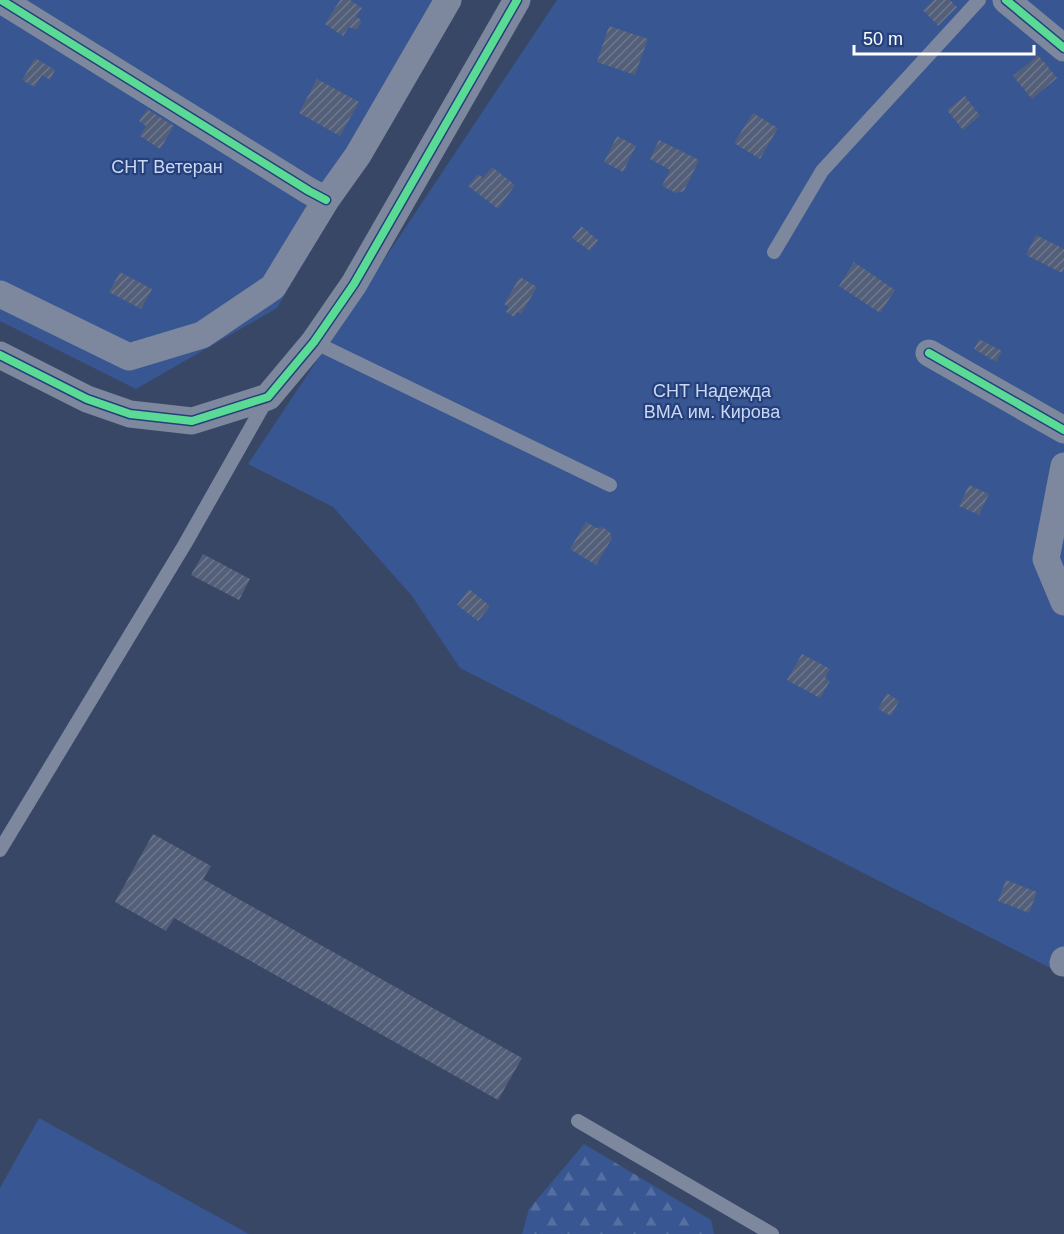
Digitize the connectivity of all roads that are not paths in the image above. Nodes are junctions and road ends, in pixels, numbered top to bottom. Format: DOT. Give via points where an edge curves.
graph roads {
  1 [pos="1,0"];
  2 [pos="448,0"];
  3 [pos="517,0"];
  4 [pos="979,0"];
  5 [pos="1006,0"];
  6 [pos="1064,48"];
  7 [pos="326,200"];
  8 [pos="774,252"];
  9 [pos="0,294"];
  10 [pos="314,342"];
  11 [pos="929,353"];
  12 [pos="0,355"];
  13 [pos="268,397"];
  14 [pos="1064,430"];
  15 [pos="1064,466"];
  16 [pos="610,485"];
  17 [pos="1064,602"];
  18 [pos="0,850"];
  19 [pos="578,1121"];
  20 [pos="772,1234"];
  1 -- 7 [label="street"];
  2 -- 7 [label="street" via="358,155"];
  3 -- 10 [label="street" via="354,284"];
  4 -- 8 [label="lane" via="822,171"];
  5 -- 6 [label="street"];
  7 -- 9 [label="street" via="273,287 202,335 129,357"];
  10 -- 13 [label="street"];
  10 -- 16 [label="lane"];
  11 -- 14 [label="street"];
  12 -- 13 [label="street" via="87,399 130,414 192,421"];
  13 -- 18 [label="lane" via="185,544"];
  15 -- 17 [label="street" via="1046,559"];
  19 -- 20 [label="lane"];
}
